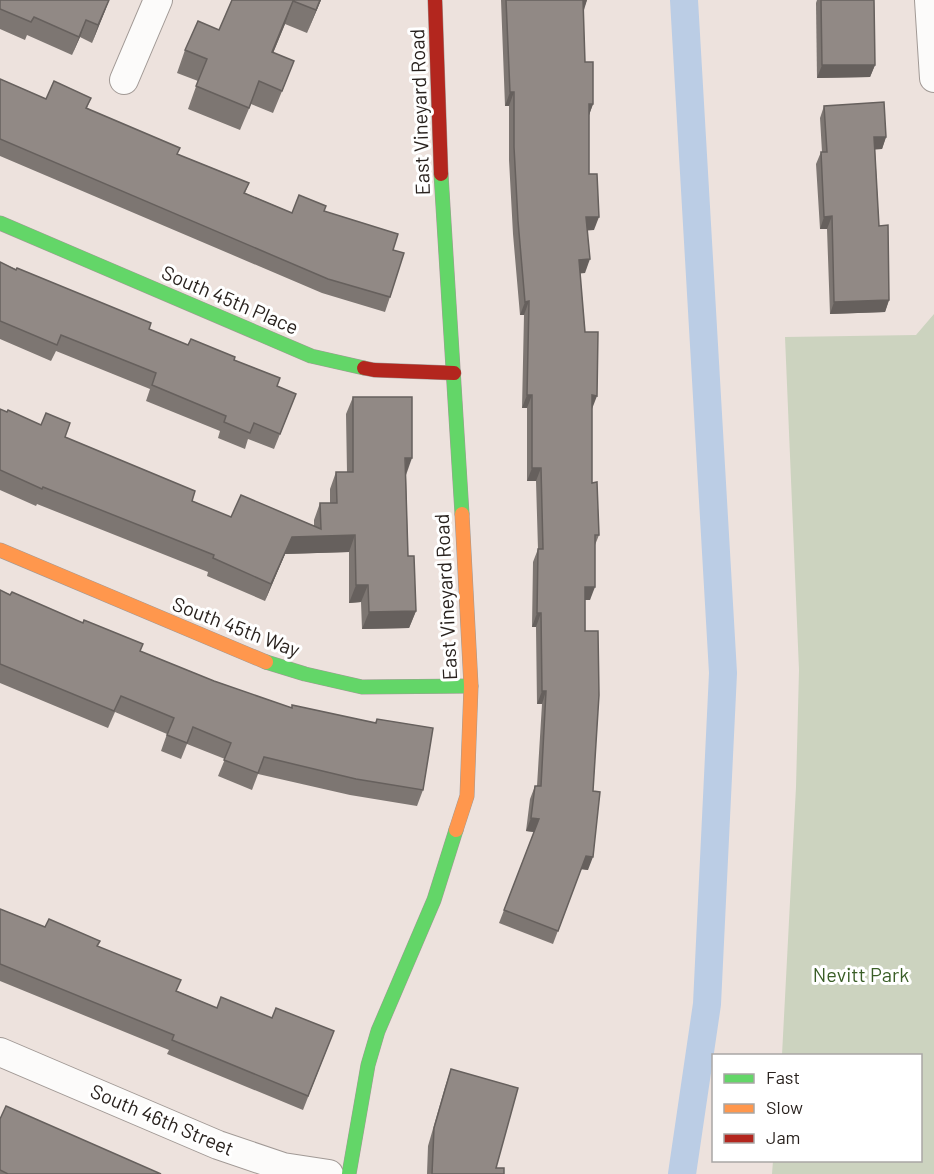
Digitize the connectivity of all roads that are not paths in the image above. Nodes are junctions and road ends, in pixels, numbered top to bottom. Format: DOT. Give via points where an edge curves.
graph roads {
  1 [pos="435,0"];
  2 [pos="929,0"];
  3 [pos="154,1"];
  4 [pos="934,78"];
  5 [pos="124,80"];
  6 [pos="0,223"];
  7 [pos="454,373"];
  8 [pos="0,550"];
  9 [pos="471,686"];
  10 [pos="0,1052"];
  11 [pos="329,1174"];
  12 [pos="349,1174"];
  1 -- 7 [label="street, East Vineyard Road"];
  2 -- 4 [label="street"];
  3 -- 5 [label="street"];
  6 -- 7 [label="street, South 45th Place" via="311,356 374,370"];
  7 -- 9 [label="street, East Vineyard Road"];
  8 -- 9 [label="street, South 45th Way" via="258,659 305,674 362,687"];
  9 -- 12 [label="street, East Vineyard Road" via="467,796 435,900 368,1065"];
  10 -- 11 [label="street, South 46th Street" via="218,1145 283,1167"];
}
